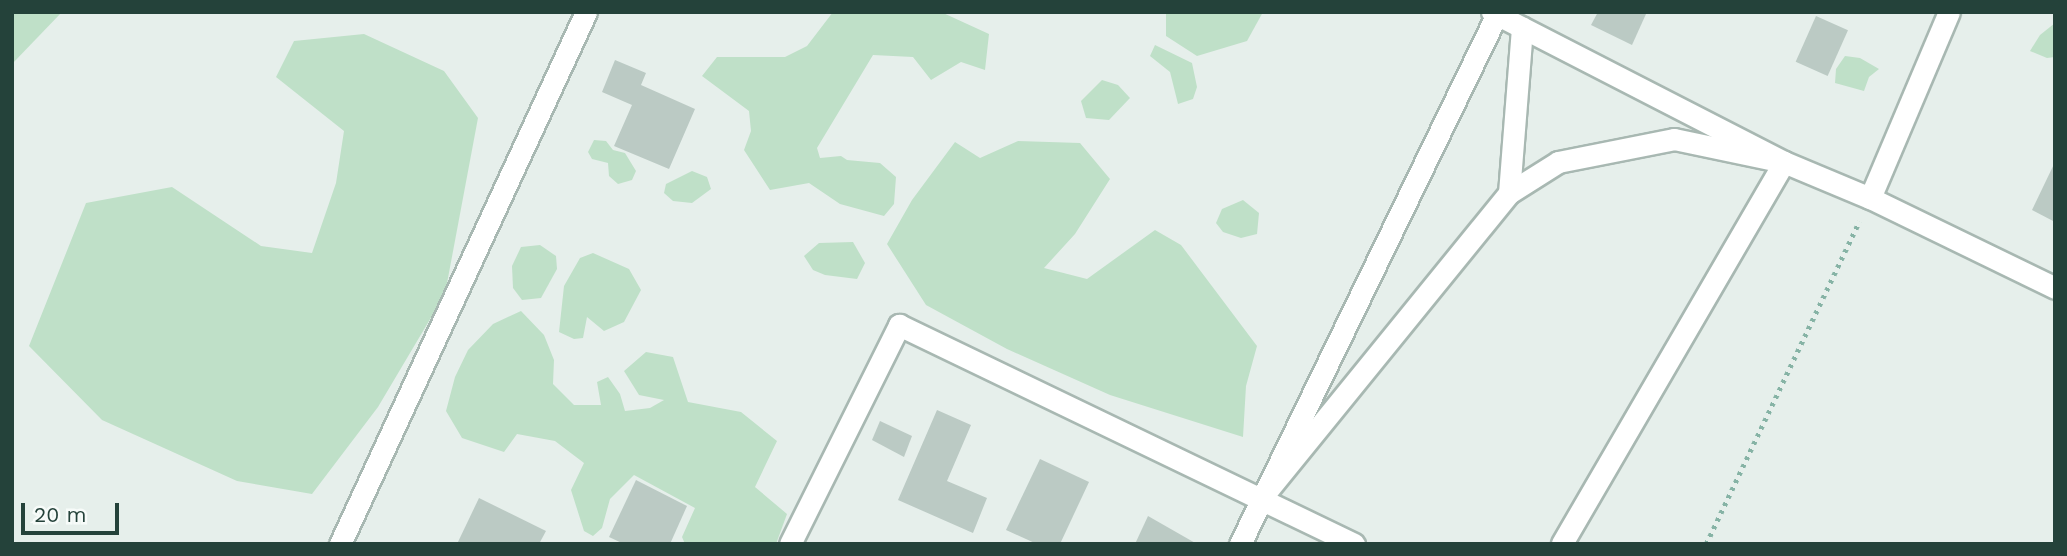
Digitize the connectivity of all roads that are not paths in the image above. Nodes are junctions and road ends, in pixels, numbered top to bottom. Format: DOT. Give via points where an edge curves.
graph roads {
  1 [pos="586,12"];
  2 [pos="1949,12"];
  3 [pos="1496,13"];
  4 [pos="1522,28"];
  5 [pos="1784,162"];
  6 [pos="1509,193"];
  7 [pos="1870,198"];
  8 [pos="2055,288"];
  9 [pos="1262,497"];
  10 [pos="1562,543"];
  11 [pos="340,544"];
  12 [pos="790,544"];
  13 [pos="1240,544"];
  14 [pos="1354,544"];
  1 -- 11 [label="street"];
  2 -- 7 [label="street"];
  3 -- 4 [label="street"];
  3 -- 9 [label="street"];
  4 -- 5 [label="street"];
  4 -- 6 [label="street"];
  5 -- 6 [label="street" via="1674,139 1558,162"];
  5 -- 7 [label="street"];
  5 -- 10 [label="street"];
  6 -- 9 [label="street"];
  7 -- 8 [label="street"];
  9 -- 12 [label="street" via="899,325"];
  9 -- 13 [label="street"];
  9 -- 14 [label="street"];
}
